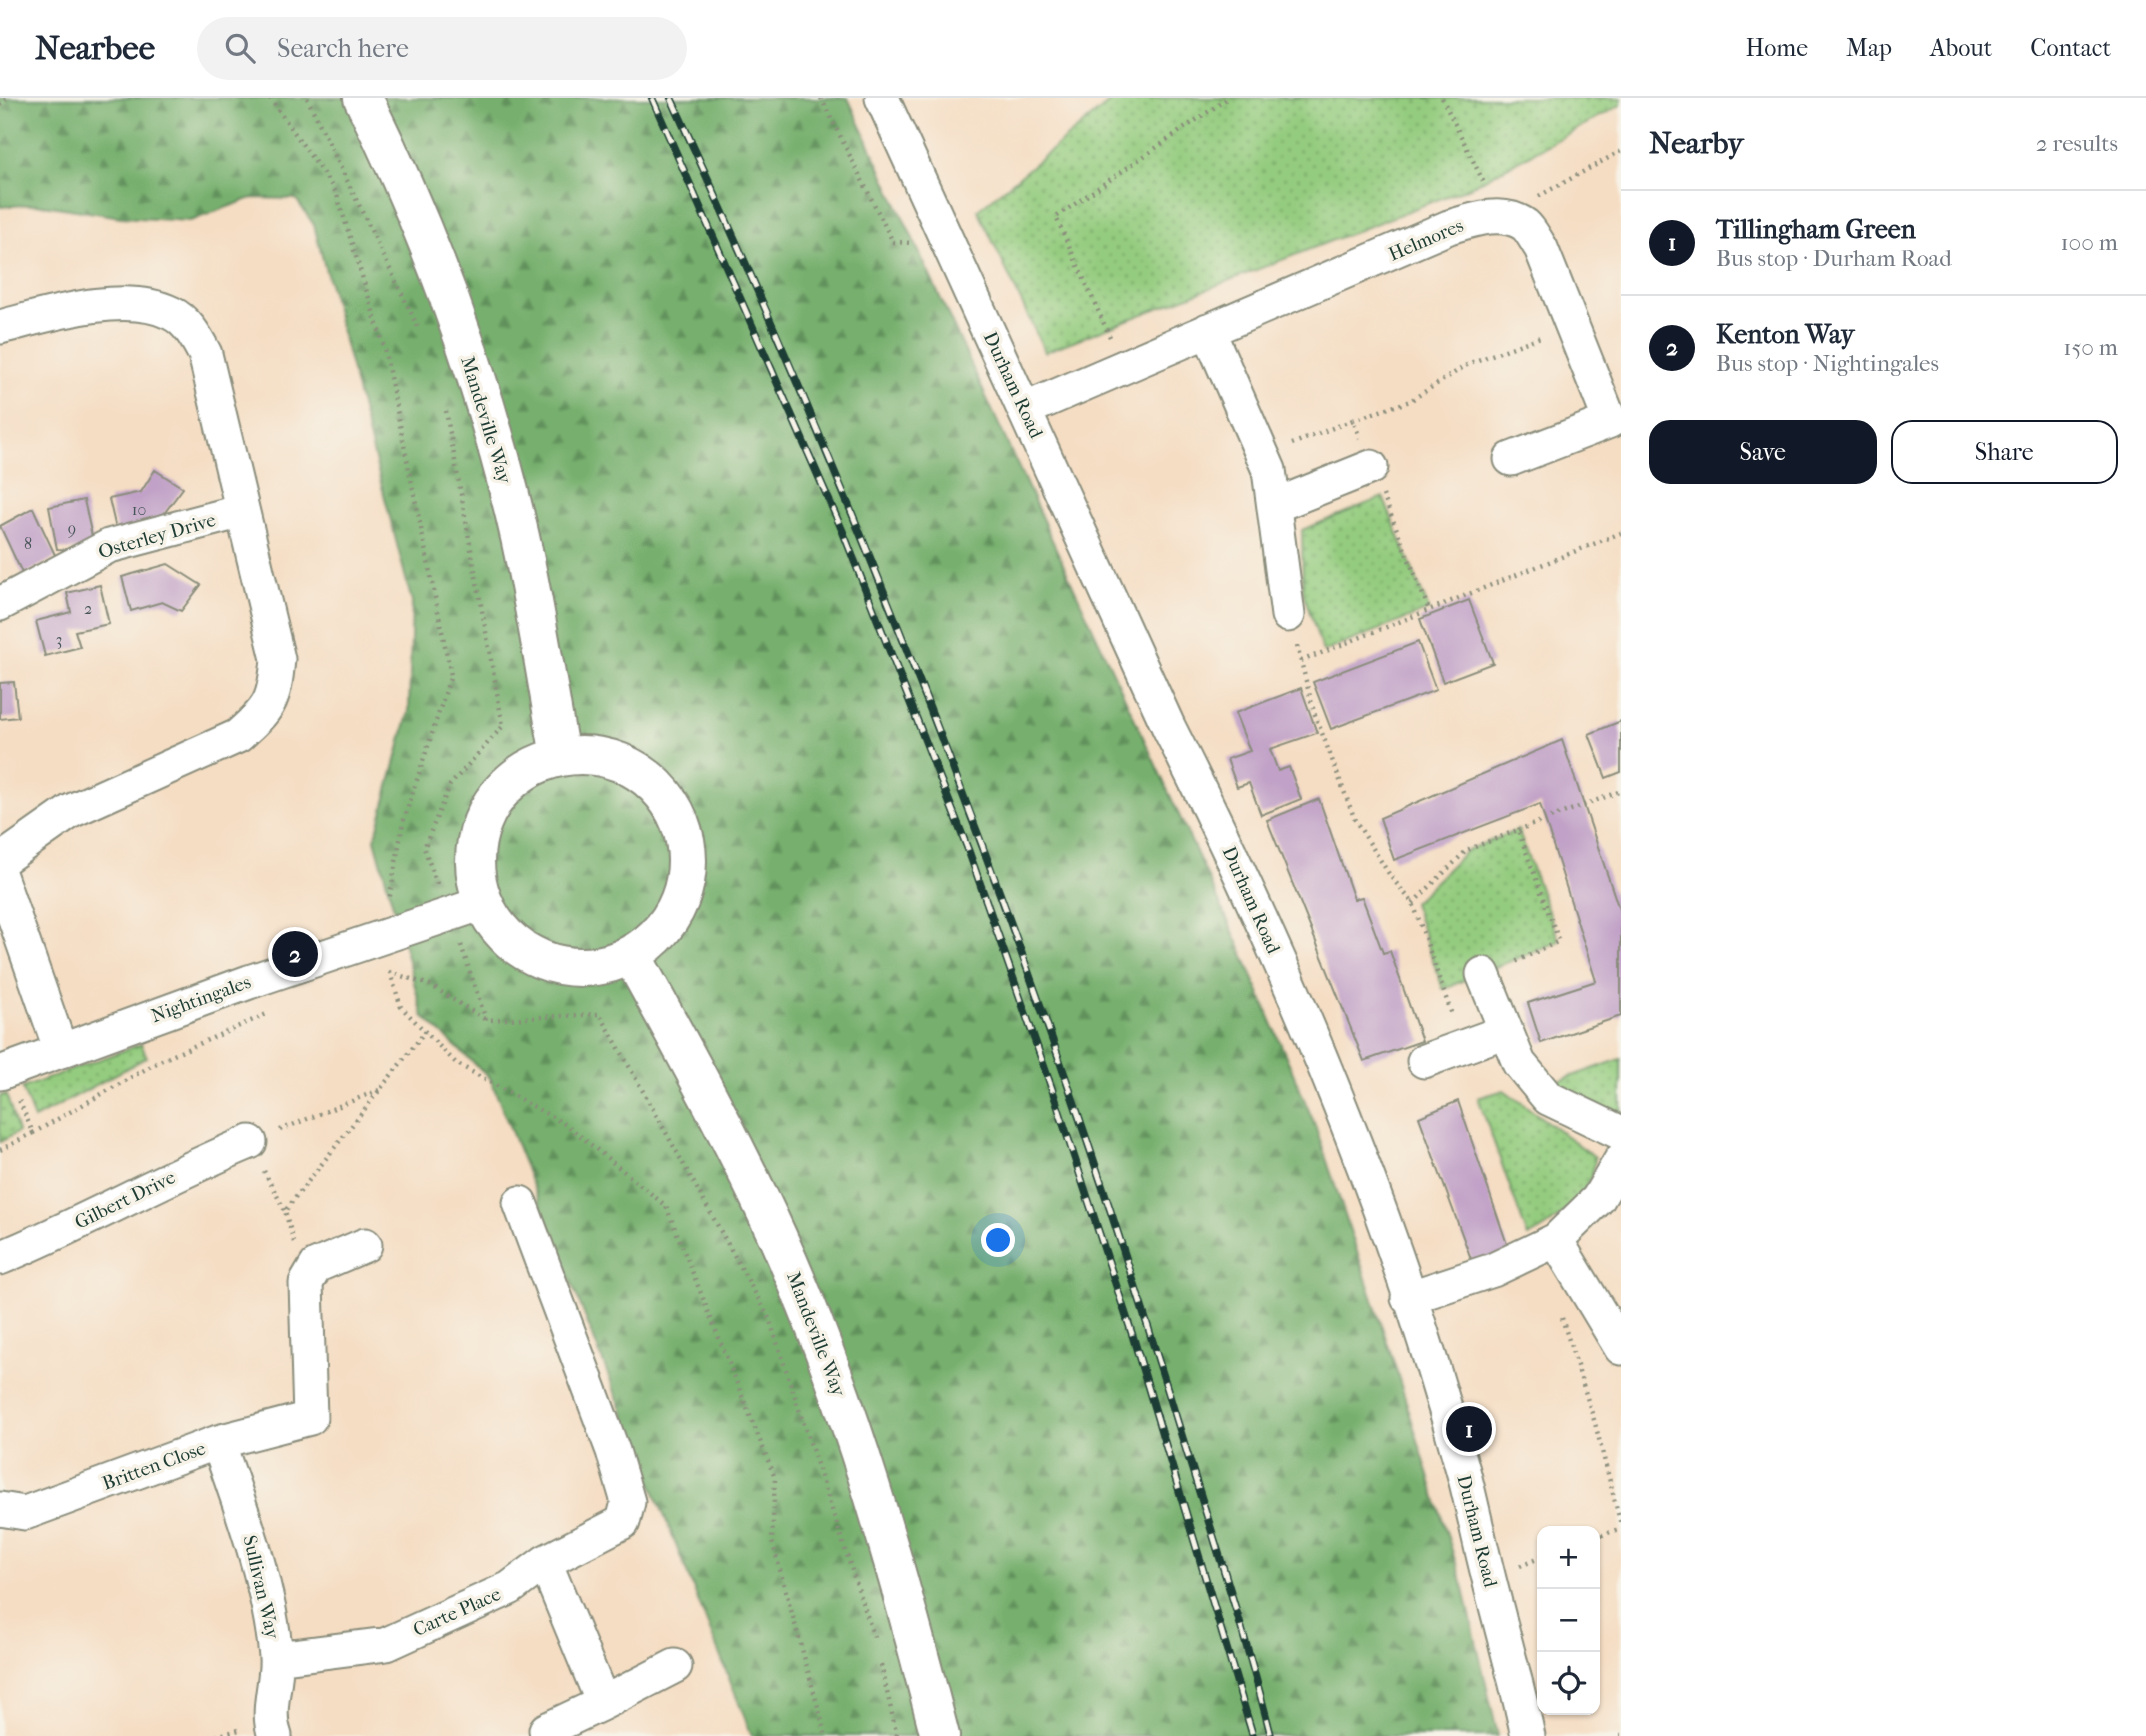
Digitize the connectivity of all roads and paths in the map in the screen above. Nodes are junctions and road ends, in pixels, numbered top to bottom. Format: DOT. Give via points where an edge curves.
graph roads {
  1 [pos="7,98"];
  2 [pos="270,98"];
  3 [pos="307,98"];
  4 [pos="363,98"];
  5 [pos="821,98"];
  6 [pos="882,98"];
  7 [pos="1228,98"];
  8 [pos="1442,98"];
  9 [pos="0,105"];
  10 [pos="1621,151"];
  11 [pos="1500,216"];
  12 [pos="947,247"];
  13 [pos="1572,326"];
  14 [pos="0,327"];
  15 [pos="1208,330"];
  16 [pos="421,332"];
  17 [pos="1124,367"];
  18 [pos="1026,409"];
  19 [pos="446,410"];
  20 [pos="1615,419"];
  21 [pos="1353,420"];
  22 [pos="1262,456"];
  23 [pos="1511,460"];
  24 [pos="1371,467"];
  25 [pos="1273,506"];
  26 [pos="242,511"];
  27 [pos="1621,533"];
  28 [pos="0,604"];
  29 [pos="1429,610"];
  30 [pos="1288,615"];
  31 [pos="1301,661"];
  32 [pos="560,756"];
  33 [pos="1621,791"];
  34 [pos="1518,830"];
  35 [pos="0,861"];
  36 [pos="0,876"];
  37 [pos="1413,903"];
  38 [pos="466,909"];
  39 [pos="383,936"];
  40 [pos="632,956"];
  41 [pos="390,972"];
  42 [pos="377,974"];
  43 [pos="1483,974"];
  44 [pos="282,1008"];
  45 [pos="486,1020"];
  46 [pos="1506,1031"];
  47 [pos="425,1032"];
  48 [pos="1463,1046"];
  49 [pos="61,1051"];
  50 [pos="1424,1061"];
  51 [pos="4,1072"];
  52 [pos="382,1089"];
  53 [pos="33,1133"];
  54 [pos="1621,1133"];
  55 [pos="250,1142"];
  56 [pos="0,1150"];
  57 [pos="1621,1160"];
  58 [pos="520,1203"];
  59 [pos="285,1211"];
  60 [pos="1556,1240"];
  61 [pos="365,1245"];
  62 [pos="0,1258"];
  63 [pos="1581,1282"];
  64 [pos="306,1283"];
  65 [pos="1408,1298"];
  66 [pos="1621,1348"];
  67 [pos="218,1442"];
  68 [pos="0,1509"];
  69 [pos="1621,1527"];
  70 [pos="1600,1536"];
  71 [pos="545,1562"];
  72 [pos="878,1651"];
  73 [pos="276,1658"];
  74 [pos="881,1663"];
  75 [pos="675,1666"];
  76 [pos="603,1703"];
  77 [pos="546,1730"];
  78 [pos="275,1736"];
  79 [pos="826,1736"];
  80 [pos="897,1736"];
  81 [pos="940,1736"];
  82 [pos="1528,1736"];
  1 -- 9 [label="path"];
  2 -- 39 [label="path" via="336,192 384,347 451,675 403,823"];
  3 -- 16 [label="path"];
  4 -- 32 [label="main road, Mandeville Way" via="434,263 482,396 520,537"];
  5 -- 12 [label="path" via="892,242"];
  6 -- 12 [label="street, Durham Road"];
  7 -- 17 [label="path" via="1056,217"];
  8 -- 11 [label="path"];
  10 -- 11 [label="path"];
  11 -- 13 [label="street" via="1524,225 1541,248"];
  11 -- 15 [label="street, Helmores" via="1449,227"];
  12 -- 18 [label="street, Durham Road"];
  13 -- 20 [label="street"];
  13 -- 21 [label="path" via="1470,363 1410,401"];
  14 -- 26 [label="street" via="83,306 139,305 171,313 192,329 205,354"];
  15 -- 17 [label="street, Helmores"];
  15 -- 22 [label="street"];
  17 -- 18 [label="street, Helmores"];
  18 -- 65 [label="street, Durham Road" via="1305,1018"];
  19 -- 38 [label="path" via="503,726 450,785 424,849"];
  20 -- 23 [label="street"];
  21 -- 22 [label="path"];
  21 -- 24 [label="path"];
  22 -- 25 [label="street" via="1269,470"];
  24 -- 25 [label="street"];
  24 -- 29 [label="path"];
  25 -- 30 [label="street"];
  26 -- 28 [label="street, Osterley Drive" via="109,546"];
  26 -- 35 [label="street" via="278,659 275,696 238,736 71,811"];
  27 -- 29 [label="path"];
  29 -- 31 [label="path"];
  30 -- 31 [label="path"];
  31 -- 37 [label="path" via="1314,712 1355,820"];
  32 -- 38 [label="main road" via="536,764 498,795 484,818"];
  32 -- 40 [label="main road" via="594,755 625,764 652,781 671,803 683,829 688,855 684,888 672,918 655,939"];
  33 -- 34 [label="path"];
  34 -- 37 [label="path" via="1467,850"];
  34 -- 43 [label="path" via="1559,941"];
  36 -- 49 [label="street"];
  37 -- 48 [label="path"];
  38 -- 39 [label="street, Nightingales"];
  38 -- 40 [label="main road" via="528,954 557,966 585,968"];
  38 -- 45 [label="path" via="471,969"];
  39 -- 49 [label="street, Nightingales"];
  40 -- 81 [label="main road, Mandeville Way" via="723,1121 814,1326 862,1460"];
  41 -- 42 [label="path"];
  41 -- 45 [label="path" via="430,985"];
  41 -- 47 [label="path" via="401,1007"];
  43 -- 46 [label="street"];
  44 -- 53 [label="path" via="160,1061"];
  45 -- 72 [label="path" via="600,1014 769,1318"];
  46 -- 48 [label="street"];
  46 -- 54 [label="street" via="1519,1063 1548,1098"];
  47 -- 52 [label="path"];
  47 -- 79 [label="path" via="456,1063 568,1126 666,1206 775,1478 772,1541"];
  48 -- 50 [label="street"];
  49 -- 51 [label="street, Nightingales"];
  51 -- 53 [label="path"];
  52 -- 55 [label="path"];
  52 -- 59 [label="path"];
  53 -- 56 [label="path"];
  55 -- 59 [label="path"];
  55 -- 62 [label="street, Gilbert Drive"];
  57 -- 60 [label="street" via="1598,1199"];
  58 -- 71 [label="street, Carte Place" via="628,1502 623,1522"];
  59 -- 64 [label="path"];
  60 -- 63 [label="street"];
  60 -- 65 [label="street" via="1493,1270"];
  61 -- 64 [label="street" via="316,1266"];
  63 -- 66 [label="street"];
  63 -- 69 [label="path" via="1560,1313 1595,1423"];
  64 -- 67 [label="street, Britten Close" via="310,1418"];
  65 -- 82 [label="street, Durham Road" via="1464,1473"];
  67 -- 68 [label="street, Britten Close" via="25,1513"];
  67 -- 73 [label="street, Sullivan Way" via="255,1550"];
  69 -- 70 [label="path"];
  71 -- 73 [label="street, Carte Place" via="510,1588 387,1644"];
  71 -- 76 [label="street"];
  73 -- 78 [label="street, Sullivan Way" via="269,1721"];
  74 -- 80 [label="path"];
  75 -- 76 [label="street"];
  76 -- 77 [label="street"];
}
